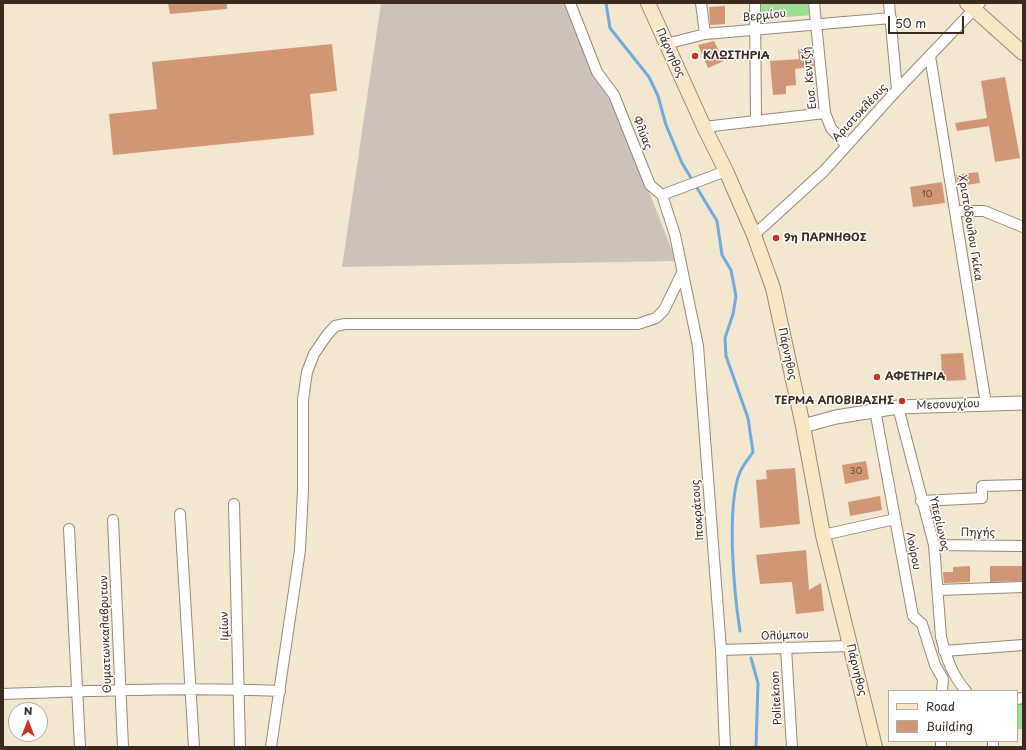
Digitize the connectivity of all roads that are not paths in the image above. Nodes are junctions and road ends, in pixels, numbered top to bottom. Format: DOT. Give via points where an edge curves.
graph roads {
  1 [pos="570,3"];
  2 [pos="648,3"];
  3 [pos="701,3"];
  4 [pos="755,3"];
  5 [pos="814,3"];
  6 [pos="889,3"];
  7 [pos="973,4"];
  8 [pos="891,18"];
  9 [pos="816,23"];
  10 [pos="756,29"];
  11 [pos="705,34"];
  12 [pos="666,44"];
  13 [pos="1023,53"];
  14 [pos="930,56"];
  15 [pos="897,90"];
  16 [pos="825,113"];
  17 [pos="756,121"];
  18 [pos="704,127"];
  19 [pos="846,145"];
  20 [pos="720,173"];
  21 [pos="662,195"];
  22 [pos="956,210"];
  23 [pos="1023,227"];
  24 [pos="754,235"];
  25 [pos="682,273"];
  26 [pos="1023,403"];
  27 [pos="986,404"];
  28 [pos="898,407"];
  29 [pos="875,410"];
  30 [pos="803,426"];
  31 [pos="1023,485"];
  32 [pos="921,501"];
  33 [pos="234,504"];
  34 [pos="180,514"];
  35 [pos="895,519"];
  36 [pos="113,520"];
  37 [pos="69,529"];
  38 [pos="823,535"];
  39 [pos="934,545"];
  40 [pos="1023,546"];
  41 [pos="1023,587"];
  42 [pos="938,590"];
  43 [pos="1023,645"];
  44 [pos="850,646"];
  45 [pos="786,648"];
  46 [pos="721,650"];
  47 [pos="944,650"];
  48 [pos="238,689"];
  49 [pos="120,690"];
  50 [pos="192,690"];
  51 [pos="942,690"];
  52 [pos="965,690"];
  53 [pos="280,691"];
  54 [pos="78,692"];
  55 [pos="3,694"];
  56 [pos="80,747"];
  57 [pos="123,747"];
  58 [pos="194,747"];
  59 [pos="240,747"];
  60 [pos="271,747"];
  61 [pos="725,747"];
  62 [pos="792,747"];
  63 [pos="875,747"];
  1 -- 21 [label="street, Φλύας" via="597,72 614,95 650,185"];
  2 -- 12 [label="main road, Πάρνηθος"];
  3 -- 11 [label="street"];
  4 -- 10 [label="street"];
  5 -- 9 [label="street, Ευσ. Κεντζή"];
  6 -- 8 [label="street"];
  7 -- 13 [label="main road"];
  7 -- 14 [label="street, Αριστοκλέους"];
  8 -- 9 [label="street, Βερμίου"];
  8 -- 15 [label="street"];
  9 -- 10 [label="street, Βερμίου"];
  9 -- 16 [label="street, Ευσ. Κεντζή"];
  10 -- 11 [label="street, Βερμίου"];
  10 -- 17 [label="street"];
  11 -- 12 [label="street, Βερμίου"];
  12 -- 18 [label="main road, Πάρνηθος"];
  14 -- 15 [label="street, Αριστοκλέους"];
  14 -- 22 [label="street, Χριστόδουλου Γκίκα"];
  15 -- 19 [label="street, Αριστοκλέους"];
  16 -- 17 [label="street"];
  16 -- 19 [label="street, Ευσ. Κεντζή" via="833,131"];
  17 -- 18 [label="street"];
  18 -- 20 [label="main road, Πάρνηθος"];
  19 -- 24 [label="street, Αριστοκλέους" via="824,170"];
  20 -- 21 [label="street"];
  20 -- 24 [label="main road, Πάρνηθος"];
  21 -- 25 [label="street, Φλύας" via="675,235"];
  22 -- 23 [label="street" via="984,211"];
  22 -- 27 [label="street, Χριστόδουλου Γκίκα"];
  24 -- 30 [label="main road, Πάρνηθος" via="774,288"];
  25 -- 46 [label="street, Ιποκράτους" via="698,346"];
  25 -- 53 [label="street" via="664,310 656,318 638,324 335,326 314,354 307,372 303,400 300,550"];
  26 -- 27 [label="street, Μεσονυχίου"];
  27 -- 28 [label="street, Μεσονυχίου"];
  28 -- 29 [label="street, Μεσονυχίου"];
  28 -- 32 [label="street, Υπερίωνος"];
  29 -- 30 [label="street, Μεσονυχίου"];
  29 -- 35 [label="street, Λούρου"];
  30 -- 38 [label="main road, Πάρνηθος"];
  31 -- 32 [label="street" via="982,486 982,498"];
  32 -- 39 [label="street, Υπερίωνος"];
  33 -- 48 [label="street, Ιμίων"];
  34 -- 50 [label="street"];
  35 -- 38 [label="street"];
  35 -- 51 [label="street, Λούρου" via="913,616 922,624 935,665 943,679"];
  36 -- 49 [label="street, Θυματωνκαλαβρυτων"];
  37 -- 54 [label="street"];
  38 -- 44 [label="main road, Πάρνηθος"];
  39 -- 40 [label="street, Πηγής"];
  39 -- 42 [label="street, Υπερίωνος"];
  41 -- 42 [label="street"];
  42 -- 47 [label="street, Υπερίωνος"];
  43 -- 47 [label="street"];
  44 -- 45 [label="street, Ολύμπου"];
  44 -- 63 [label="main road, Πάρνηθος"];
  45 -- 46 [label="street, Ολύμπου"];
  45 -- 62 [label="street, Politeknon"];
  46 -- 61 [label="street, Ιποκράτους"];
  47 -- 52 [label="street, Υπερίωνος" via="956,680"];
  48 -- 50 [label="street"];
  48 -- 53 [label="street"];
  48 -- 59 [label="street, Ιμίων"];
  49 -- 50 [label="street"];
  49 -- 54 [label="street"];
  49 -- 57 [label="street, Θυματωνκαλαβρυτων"];
  50 -- 58 [label="street"];
  53 -- 60 [label="street"];
  54 -- 55 [label="street"];
  54 -- 56 [label="street"];
}
